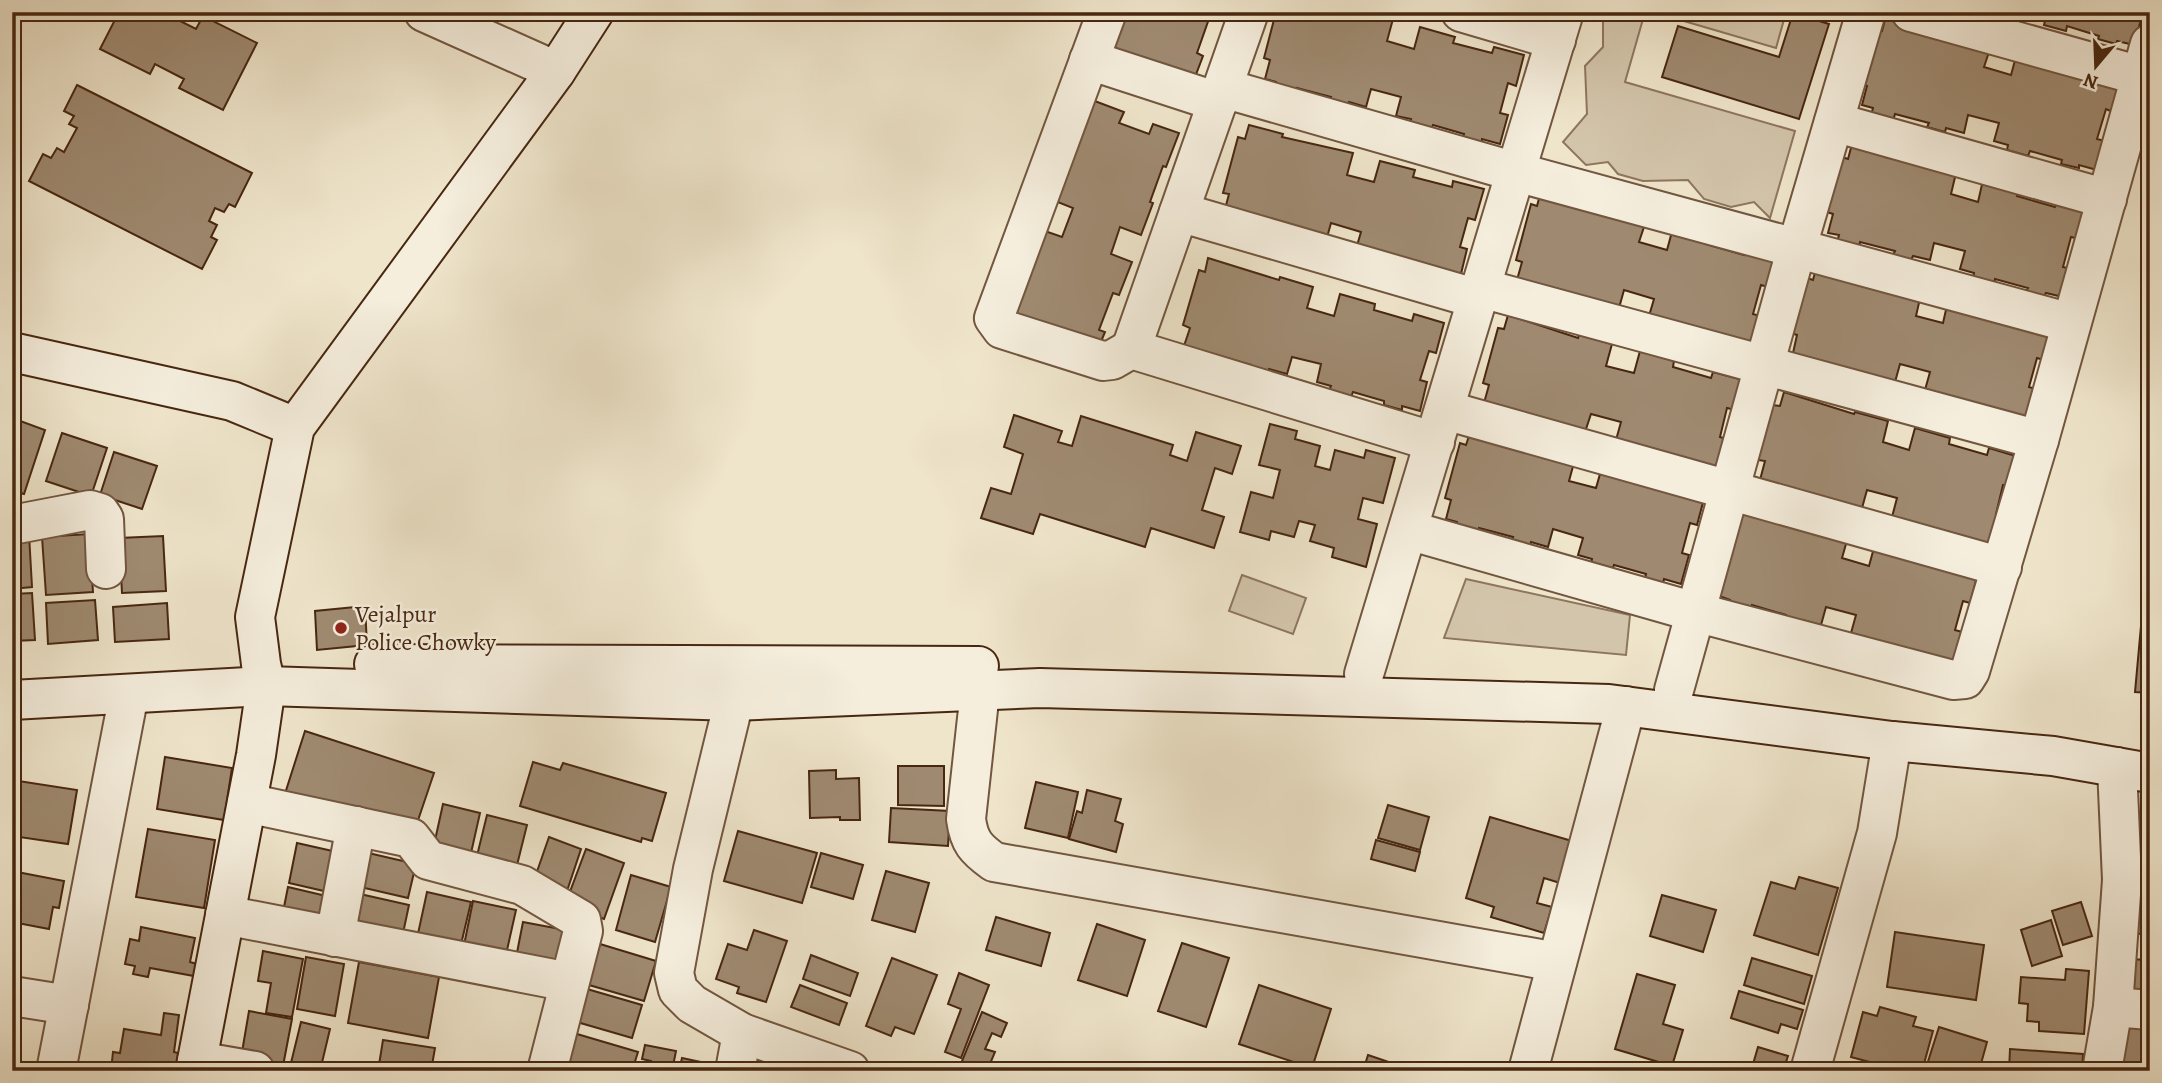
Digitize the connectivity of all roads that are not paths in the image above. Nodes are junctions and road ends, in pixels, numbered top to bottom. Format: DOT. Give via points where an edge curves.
graph roads {
  1 [pos="594,12"];
  2 [pos="1107,12"];
  3 [pos="1249,12"];
  4 [pos="1461,12"];
  5 [pos="1866,12"];
  6 [pos="1911,12"];
  7 [pos="430,14"];
  8 [pos="1560,26"];
  9 [pos="1089,60"];
  10 [pos="2145,60"];
  11 [pos="556,71"];
  12 [pos="1221,95"];
  13 [pos="1834,122"];
  14 [pos="1516,172"];
  15 [pos="2106,199"];
  16 [pos="1179,212"];
  17 [pos="1797,247"];
  18 [pos="1479,293"];
  19 [pos="2071,323"];
  20 [pos="1131,349"];
  21 [pos="12,352"];
  22 [pos="1764,365"];
  23 [pos="295,426"];
  24 [pos="1440,426"];
  25 [pos="2039,440"];
  26 [pos="1729,492"];
  27 [pos="12,525"];
  28 [pos="1408,530"];
  29 [pos="2002,567"];
  30 [pos="106,569"];
  31 [pos="1695,612"];
  32 [pos="1364,674"];
  33 [pos="263,675"];
  34 [pos="12,678"];
  35 [pos="1674,690"];
  36 [pos="981,691"];
  37 [pos="129,694"];
  38 [pos="1615,698"];
  39 [pos="12,701"];
  40 [pos="734,701"];
  41 [pos="1892,741"];
  42 [pos="2139,764"];
  43 [pos="247,803"];
  44 [pos="356,826"];
  45 [pos="225,915"];
  46 [pos="335,937"];
  47 [pos="1557,962"];
  48 [pos="569,982"];
  49 [pos="12,996"];
  50 [pos="69,1005"];
  51 [pos="2132,1008"];
  52 [pos="742,1033"];
  53 [pos="196,1066"];
  54 [pos="56,1071"];
  55 [pos="255,1071"];
  56 [pos="547,1071"];
  57 [pos="735,1071"];
  58 [pos="850,1071"];
  59 [pos="1528,1071"];
  60 [pos="1810,1071"];
  61 [pos="2102,1071"];
  1 -- 11 [label="street"];
  2 -- 9 [label="street"];
  3 -- 12 [label="street"];
  4 -- 8 [label="street"];
  5 -- 13 [label="street"];
  6 -- 10 [label="street"];
  7 -- 11 [label="street"];
  8 -- 14 [label="street"];
  9 -- 12 [label="street"];
  9 -- 20 [label="street" via="994,318 1002,329 1095,359 1112,360"];
  10 -- 15 [label="street"];
  11 -- 23 [label="street"];
  12 -- 14 [label="street"];
  12 -- 16 [label="street"];
  13 -- 15 [label="street"];
  13 -- 17 [label="street"];
  14 -- 17 [label="street"];
  14 -- 18 [label="street"];
  15 -- 19 [label="street"];
  16 -- 18 [label="street"];
  16 -- 20 [label="street"];
  17 -- 19 [label="street"];
  17 -- 22 [label="street"];
  18 -- 22 [label="street"];
  18 -- 24 [label="street"];
  19 -- 25 [label="street"];
  20 -- 24 [label="street"];
  21 -- 23 [label="street" via="232,401"];
  22 -- 25 [label="street"];
  22 -- 26 [label="street"];
  23 -- 33 [label="street" via="255,617"];
  24 -- 26 [label="street"];
  24 -- 28 [label="street"];
  25 -- 29 [label="street"];
  26 -- 29 [label="street"];
  26 -- 31 [label="street"];
  27 -- 30 [label="street" via="90,510 100,513"];
  28 -- 31 [label="street"];
  28 -- 32 [label="street"];
  29 -- 31 [label="street" via="1965,679 1953,680"];
  31 -- 35 [label="street"];
  32 -- 33 [label="street" via="1040,666"];
  32 -- 38 [label="street"];
  33 -- 34 [label="street"];
  33 -- 37 [label="street"];
  33 -- 40 [label="street"];
  33 -- 43 [label="street"];
  35 -- 38 [label="street"];
  35 -- 42 [label="street" via="2056,735"];
  36 -- 38 [label="street" via="1040,688"];
  36 -- 40 [label="street"];
  36 -- 47 [label="street" via="966,819 968,836 994,862"];
  37 -- 39 [label="street"];
  37 -- 50 [label="street"];
  38 -- 41 [label="street"];
  38 -- 47 [label="street"];
  40 -- 52 [label="street" via="693,869 674,973 678,990 692,1004"];
  41 -- 42 [label="street"];
  41 -- 60 [label="street" via="1877,833"];
  42 -- 51 [label="street" via="2122,880"];
  43 -- 44 [label="street"];
  43 -- 45 [label="street"];
  44 -- 46 [label="street"];
  44 -- 48 [label="street" via="411,838 428,860 522,885 576,915 583,931"];
  45 -- 46 [label="street"];
  45 -- 53 [label="street"];
  46 -- 48 [label="street"];
  47 -- 59 [label="street"];
  48 -- 56 [label="street"];
  49 -- 50 [label="street"];
  50 -- 54 [label="street"];
  51 -- 61 [label="street"];
  52 -- 57 [label="street"];
  52 -- 58 [label="street"];
  53 -- 55 [label="street"];
}
